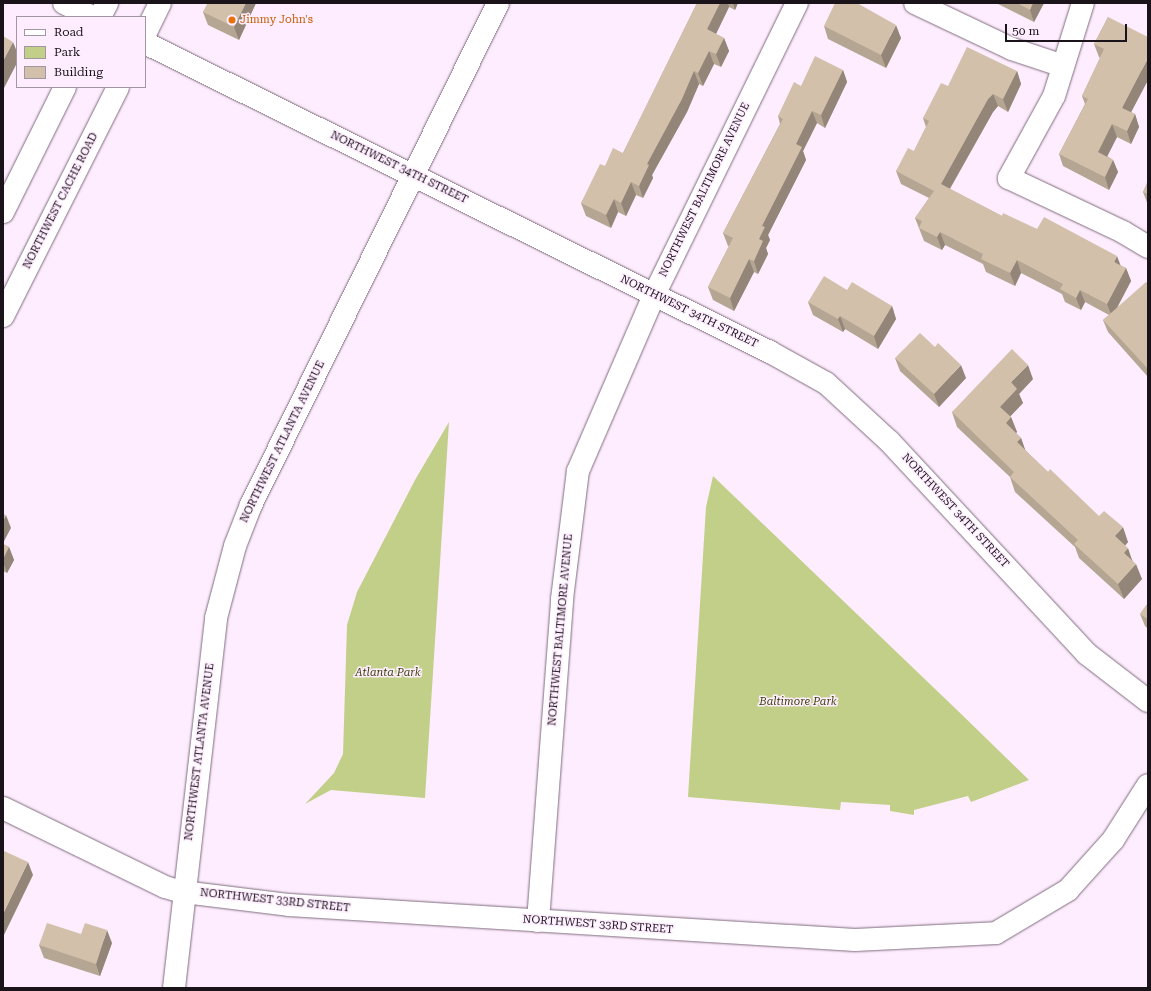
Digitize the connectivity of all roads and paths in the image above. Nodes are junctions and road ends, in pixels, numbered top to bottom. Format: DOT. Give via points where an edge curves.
graph roads {
  1 [pos="64,3"];
  2 [pos="107,3"];
  3 [pos="160,3"];
  4 [pos="498,3"];
  5 [pos="797,3"];
  6 [pos="915,3"];
  7 [pos="1083,3"];
  8 [pos="90,16"];
  9 [pos="100,16"];
  10 [pos="146,32"];
  11 [pos="146,43"];
  12 [pos="1063,66"];
  13 [pos="65,88"];
  14 [pos="117,88"];
  15 [pos="414,175"];
  16 [pos="3,212"];
  17 [pos="1148,247"];
  18 [pos="654,296"];
  19 [pos="3,316"];
  20 [pos="1148,701"];
  21 [pos="1148,784"];
  22 [pos="3,808"];
  23 [pos="184,892"];
  24 [pos="538,921"];
  25 [pos="174,988"];
  1 -- 8 [label="street"];
  2 -- 9 [label="street"];
  3 -- 10 [label="street"];
  4 -- 15 [label="street, NORTHWEST ATLANTA AVENUE"];
  5 -- 18 [label="street, NORTHWEST BALTIMORE AVENUE"];
  6 -- 12 [label="street" via="1012,49"];
  7 -- 12 [label="street"];
  11 -- 15 [label="street, NORTHWEST 34TH STREET"];
  12 -- 17 [label="street" via="1054,96 1009,178 1123,232"];
  13 -- 16 [label="street"];
  14 -- 19 [label="street, NORTHWEST CACHE ROAD"];
  15 -- 18 [label="street, NORTHWEST 34TH STREET"];
  15 -- 23 [label="street, NORTHWEST ATLANTA AVENUE" via="251,505 235,546 216,618"];
  18 -- 20 [label="street, NORTHWEST 34TH STREET" via="770,352 826,383 846,399 890,442 1087,654"];
  18 -- 24 [label="street, NORTHWEST BALTIMORE AVENUE" via="578,471 562,599"];
  21 -- 24 [label="street, NORTHWEST 33RD STREET" via="1112,840 1068,890 996,933 854,940"];
  22 -- 23 [label="street, NORTHWEST 33RD STREET" via="165,887"];
  23 -- 24 [label="street, NORTHWEST 33RD STREET" via="289,905"];
  23 -- 25 [label="street, NORTHWEST ATLANTA AVENUE"];
}
